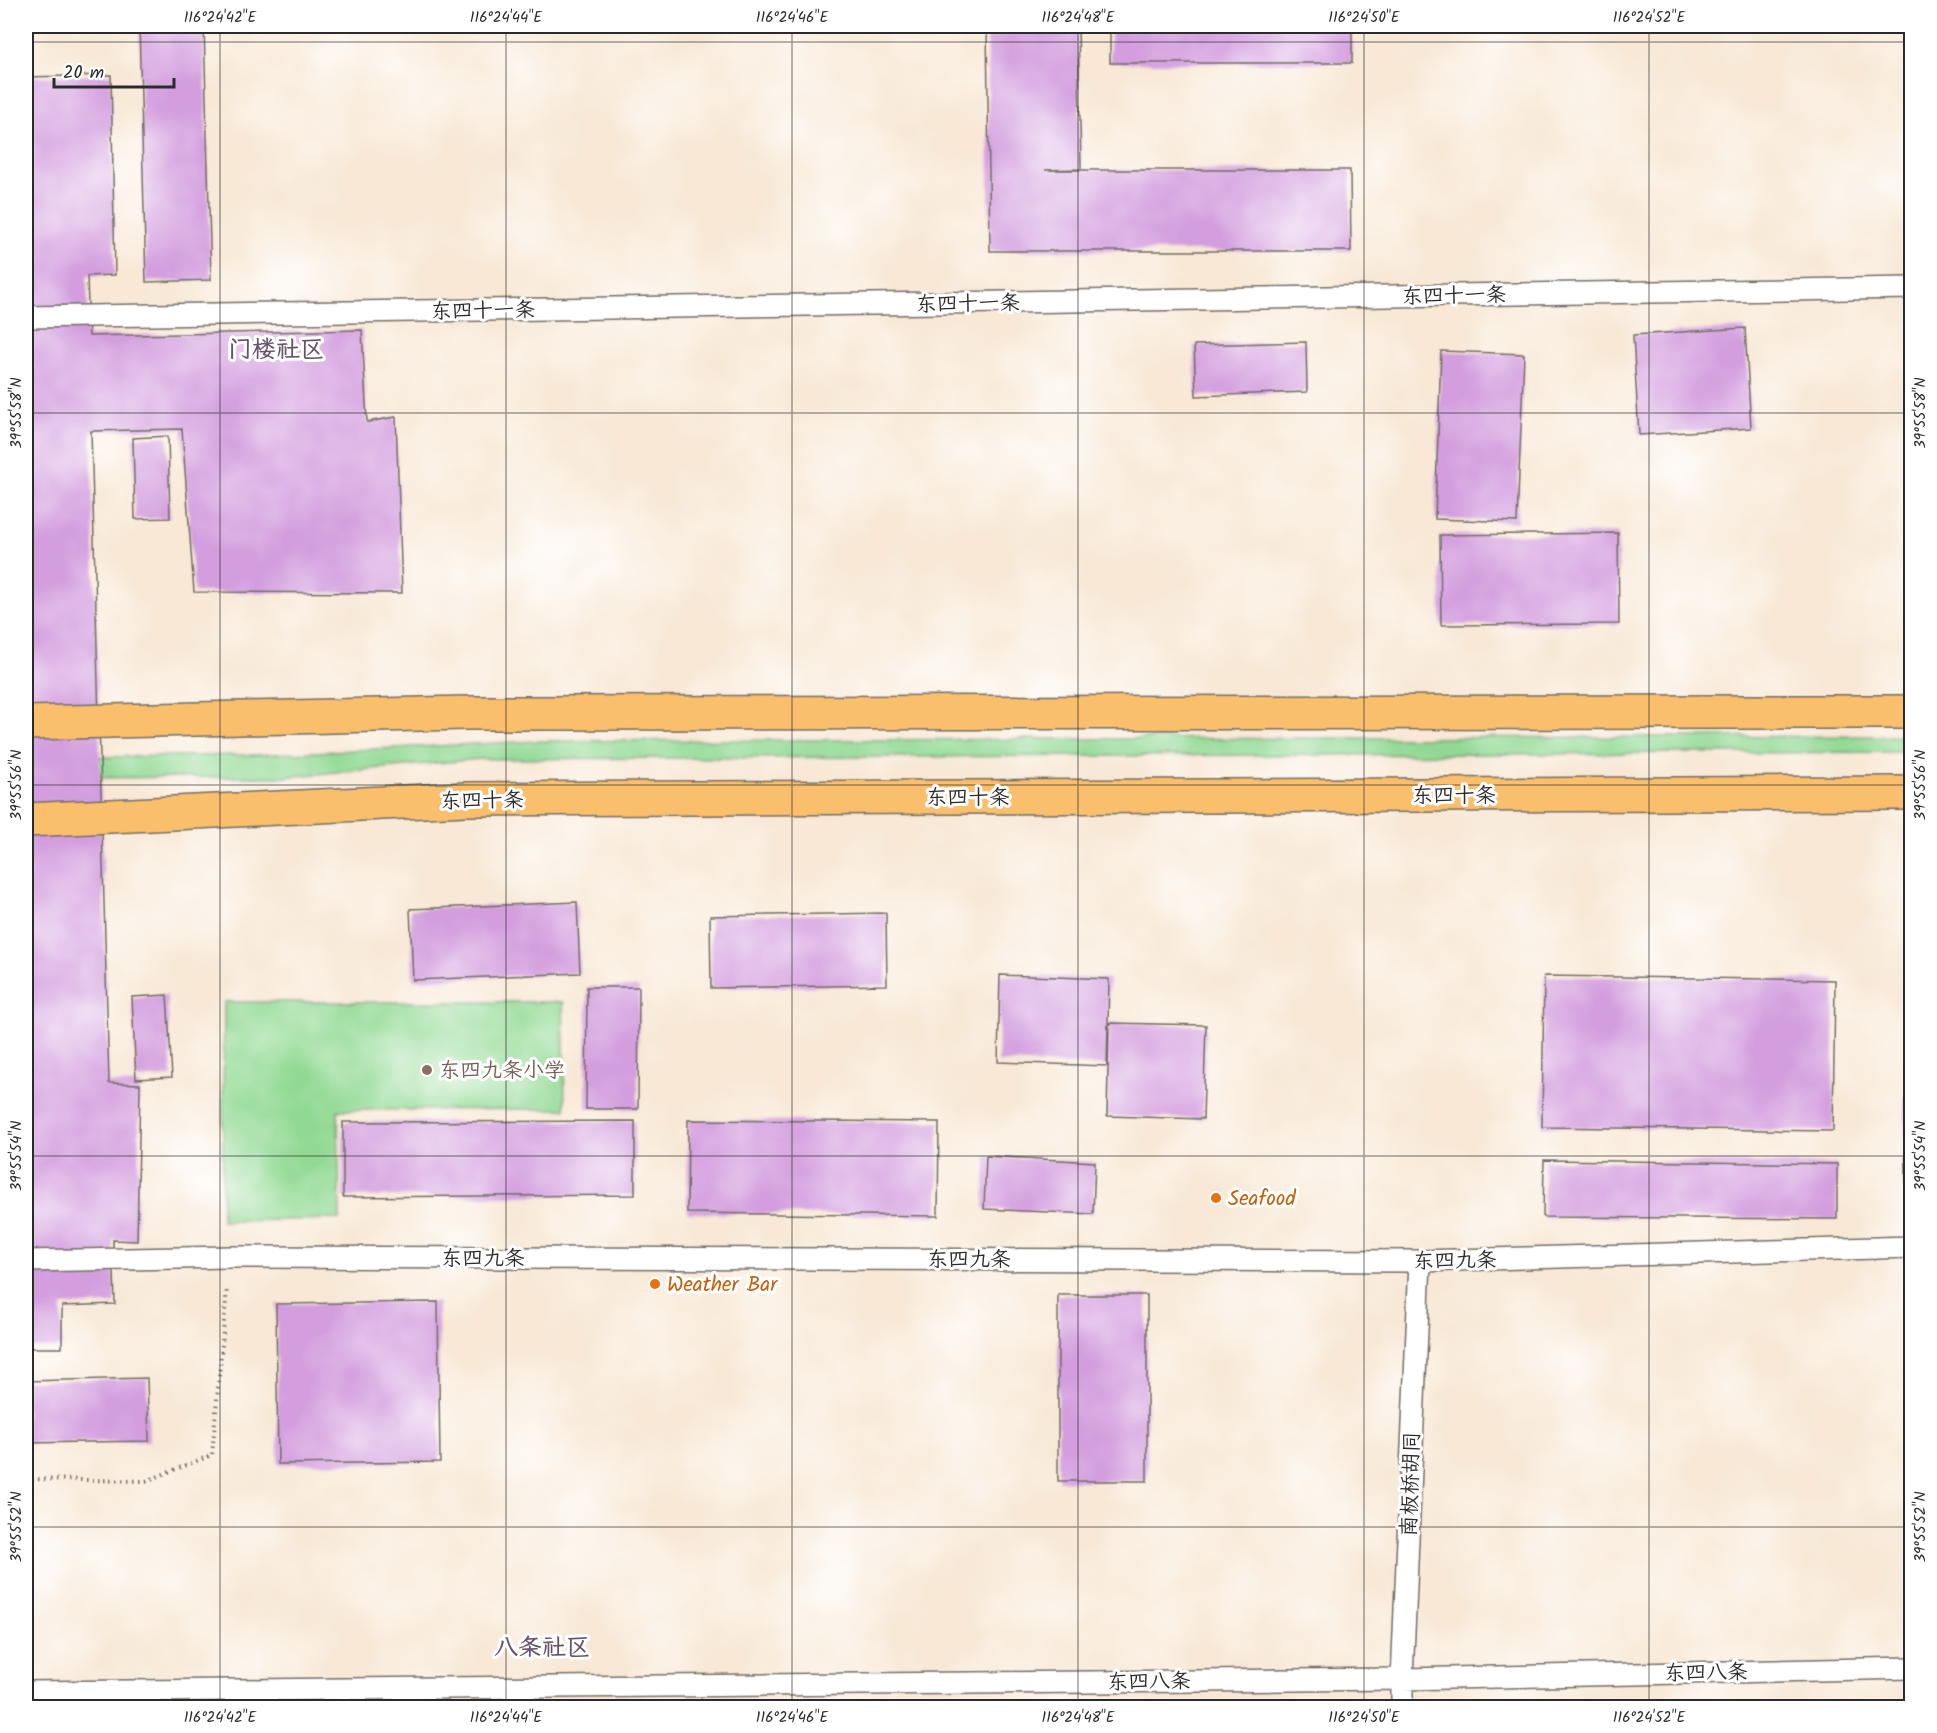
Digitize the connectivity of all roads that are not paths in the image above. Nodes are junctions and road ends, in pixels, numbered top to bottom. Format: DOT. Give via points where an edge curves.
graph roads {
  1 [pos="1911,288"];
  2 [pos="26,317"];
  3 [pos="1911,712"];
  4 [pos="26,723"];
  5 [pos="1911,793"];
  6 [pos="26,820"];
  7 [pos="1911,1247"];
  8 [pos="26,1261"];
  9 [pos="1420,1261"];
  10 [pos="1911,1668"];
  11 [pos="1402,1679"];
  12 [pos="26,1692"];
  13 [pos="1402,1707"];
  1 -- 2 [label="lane, 东四十一条"];
  3 -- 4 [label="main road" via="465,713"];
  5 -- 6 [label="main road, 东四十条" via="466,800"];
  7 -- 9 [label="lane, 东四九条"];
  8 -- 9 [label="lane, 东四九条" via="230,1257"];
  9 -- 11 [label="lane, 南板桥胡同"];
  10 -- 11 [label="lane, 东四八条"];
  11 -- 12 [label="lane, 东四八条"];
  11 -- 13 [label="lane, 南板桥胡同"];
}
